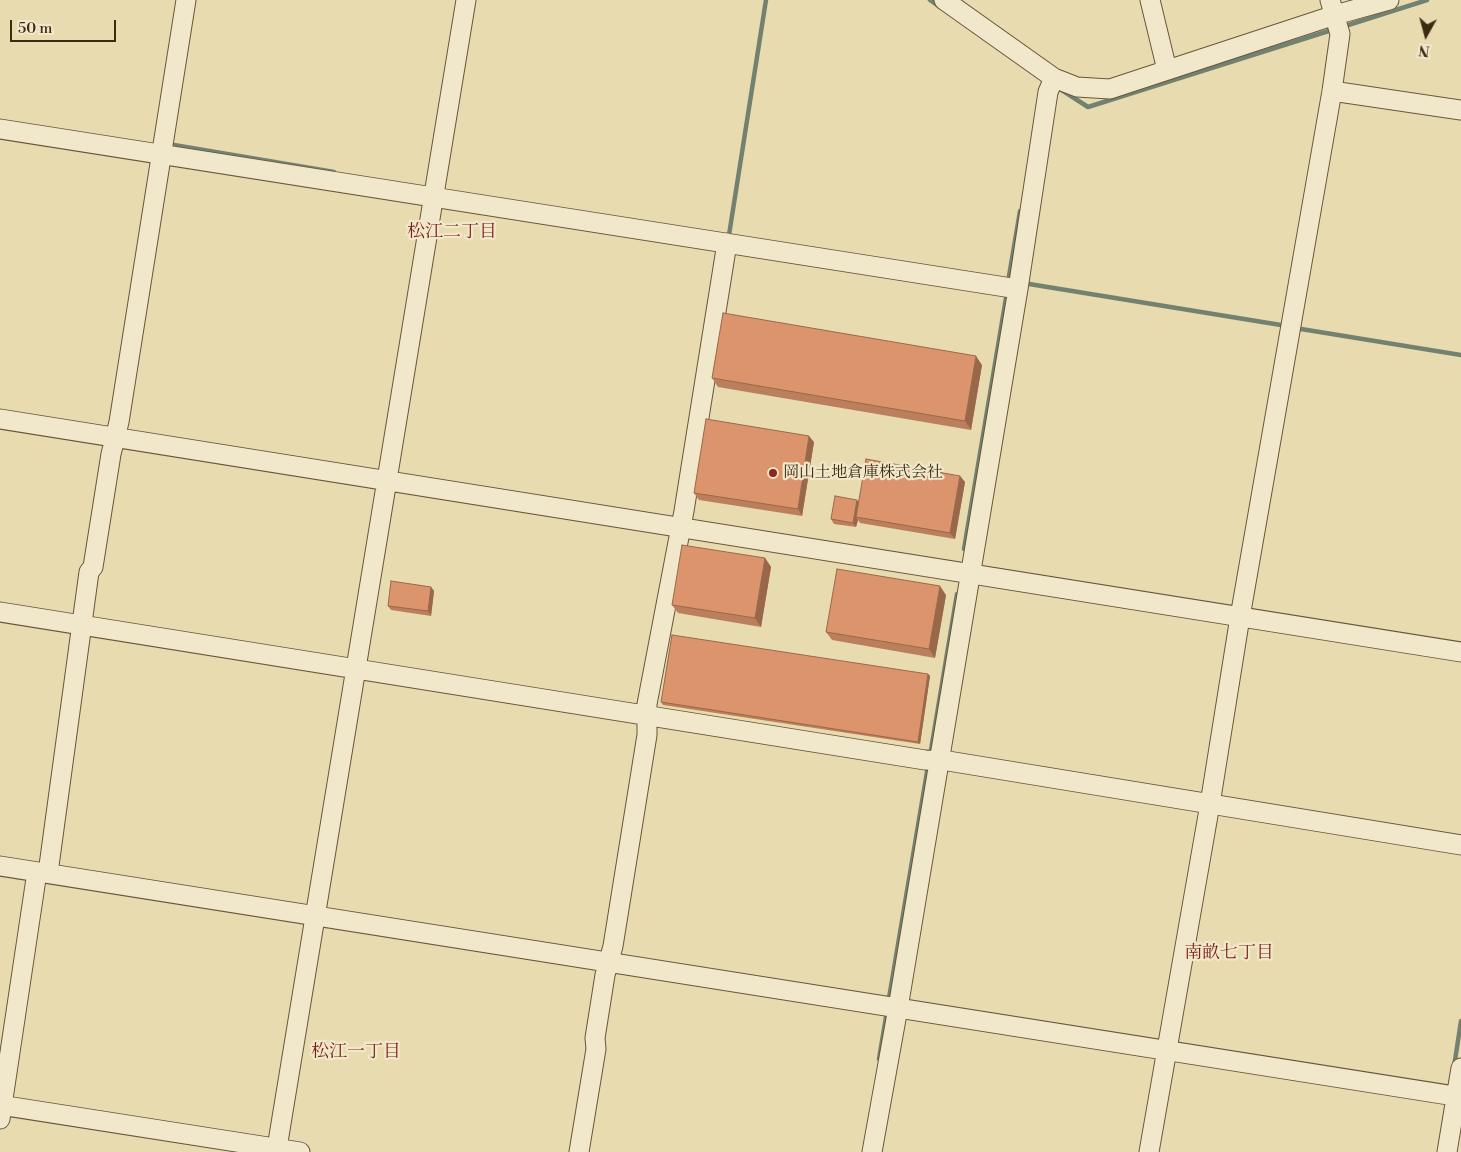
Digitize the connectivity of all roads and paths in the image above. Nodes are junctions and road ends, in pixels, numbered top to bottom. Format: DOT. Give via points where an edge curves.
graph roads {
  1 [pos="186,0"];
  2 [pos="466,0"];
  3 [pos="944,0"];
  4 [pos="1150,0"];
  5 [pos="1389,0"];
  6 [pos="1336,18"];
  7 [pos="1167,70"];
  8 [pos="1051,84"];
  9 [pos="1332,91"];
  10 [pos="1461,110"];
  11 [pos="0,129"];
  12 [pos="161,155"];
  13 [pos="438,194"];
  14 [pos="727,243"];
  15 [pos="1014,285"];
  16 [pos="0,419"];
  17 [pos="115,437"];
  18 [pos="386,480"];
  19 [pos="680,528"];
  20 [pos="970,574"];
  21 [pos="0,612"];
  22 [pos="1240,617"];
  23 [pos="80,630"];
  24 [pos="1461,652"];
  25 [pos="359,673"];
  26 [pos="647,721"];
  27 [pos="934,764"];
  28 [pos="1209,809"];
  29 [pos="1461,844"];
  30 [pos="0,866"];
  31 [pos="42,872"];
  32 [pos="314,916"];
  33 [pos="610,962"];
  34 [pos="898,1008"];
  35 [pos="1165,1050"];
  36 [pos="1461,1068"];
  37 [pos="1454,1095"];
  38 [pos="1,1110"];
  39 [pos="287,1150"];
  40 [pos="579,1152"];
  41 [pos="872,1152"];
  42 [pos="1149,1152"];
  43 [pos="1447,1152"];
  1 -- 12 [label="street"];
  2 -- 13 [label="street"];
  3 -- 8 [label="street"];
  4 -- 7 [label="street"];
  5 -- 6 [label="street"];
  6 -- 7 [label="street"];
  6 -- 9 [label="street"];
  7 -- 8 [label="street" via="1110,89"];
  8 -- 15 [label="street"];
  9 -- 10 [label="street"];
  9 -- 22 [label="street"];
  11 -- 12 [label="street"];
  12 -- 13 [label="street"];
  12 -- 17 [label="street"];
  13 -- 14 [label="street"];
  13 -- 18 [label="street"];
  14 -- 15 [label="street"];
  14 -- 19 [label="street"];
  15 -- 20 [label="street"];
  16 -- 17 [label="street"];
  17 -- 18 [label="street"];
  17 -- 23 [label="street"];
  18 -- 19 [label="street"];
  18 -- 25 [label="street"];
  19 -- 20 [label="street"];
  19 -- 26 [label="street" via="647,704"];
  20 -- 22 [label="street"];
  20 -- 27 [label="street"];
  21 -- 23 [label="street"];
  22 -- 24 [label="street"];
  22 -- 28 [label="street"];
  23 -- 25 [label="street"];
  23 -- 31 [label="street"];
  25 -- 26 [label="street"];
  25 -- 32 [label="street"];
  26 -- 27 [label="street"];
  26 -- 33 [label="street"];
  27 -- 28 [label="street" via="948,761"];
  27 -- 34 [label="street"];
  28 -- 29 [label="street"];
  28 -- 35 [label="street"];
  30 -- 31 [label="street"];
  31 -- 32 [label="street"];
  31 -- 38 [label="street"];
  32 -- 33 [label="street"];
  32 -- 39 [label="street"];
  33 -- 34 [label="street"];
  33 -- 40 [label="street" via="599,1011"];
  34 -- 35 [label="street"];
  34 -- 41 [label="street"];
  35 -- 37 [label="street"];
  35 -- 42 [label="street"];
  36 -- 37 [label="street"];
  37 -- 43 [label="street"];
  38 -- 39 [label="street"];
}
